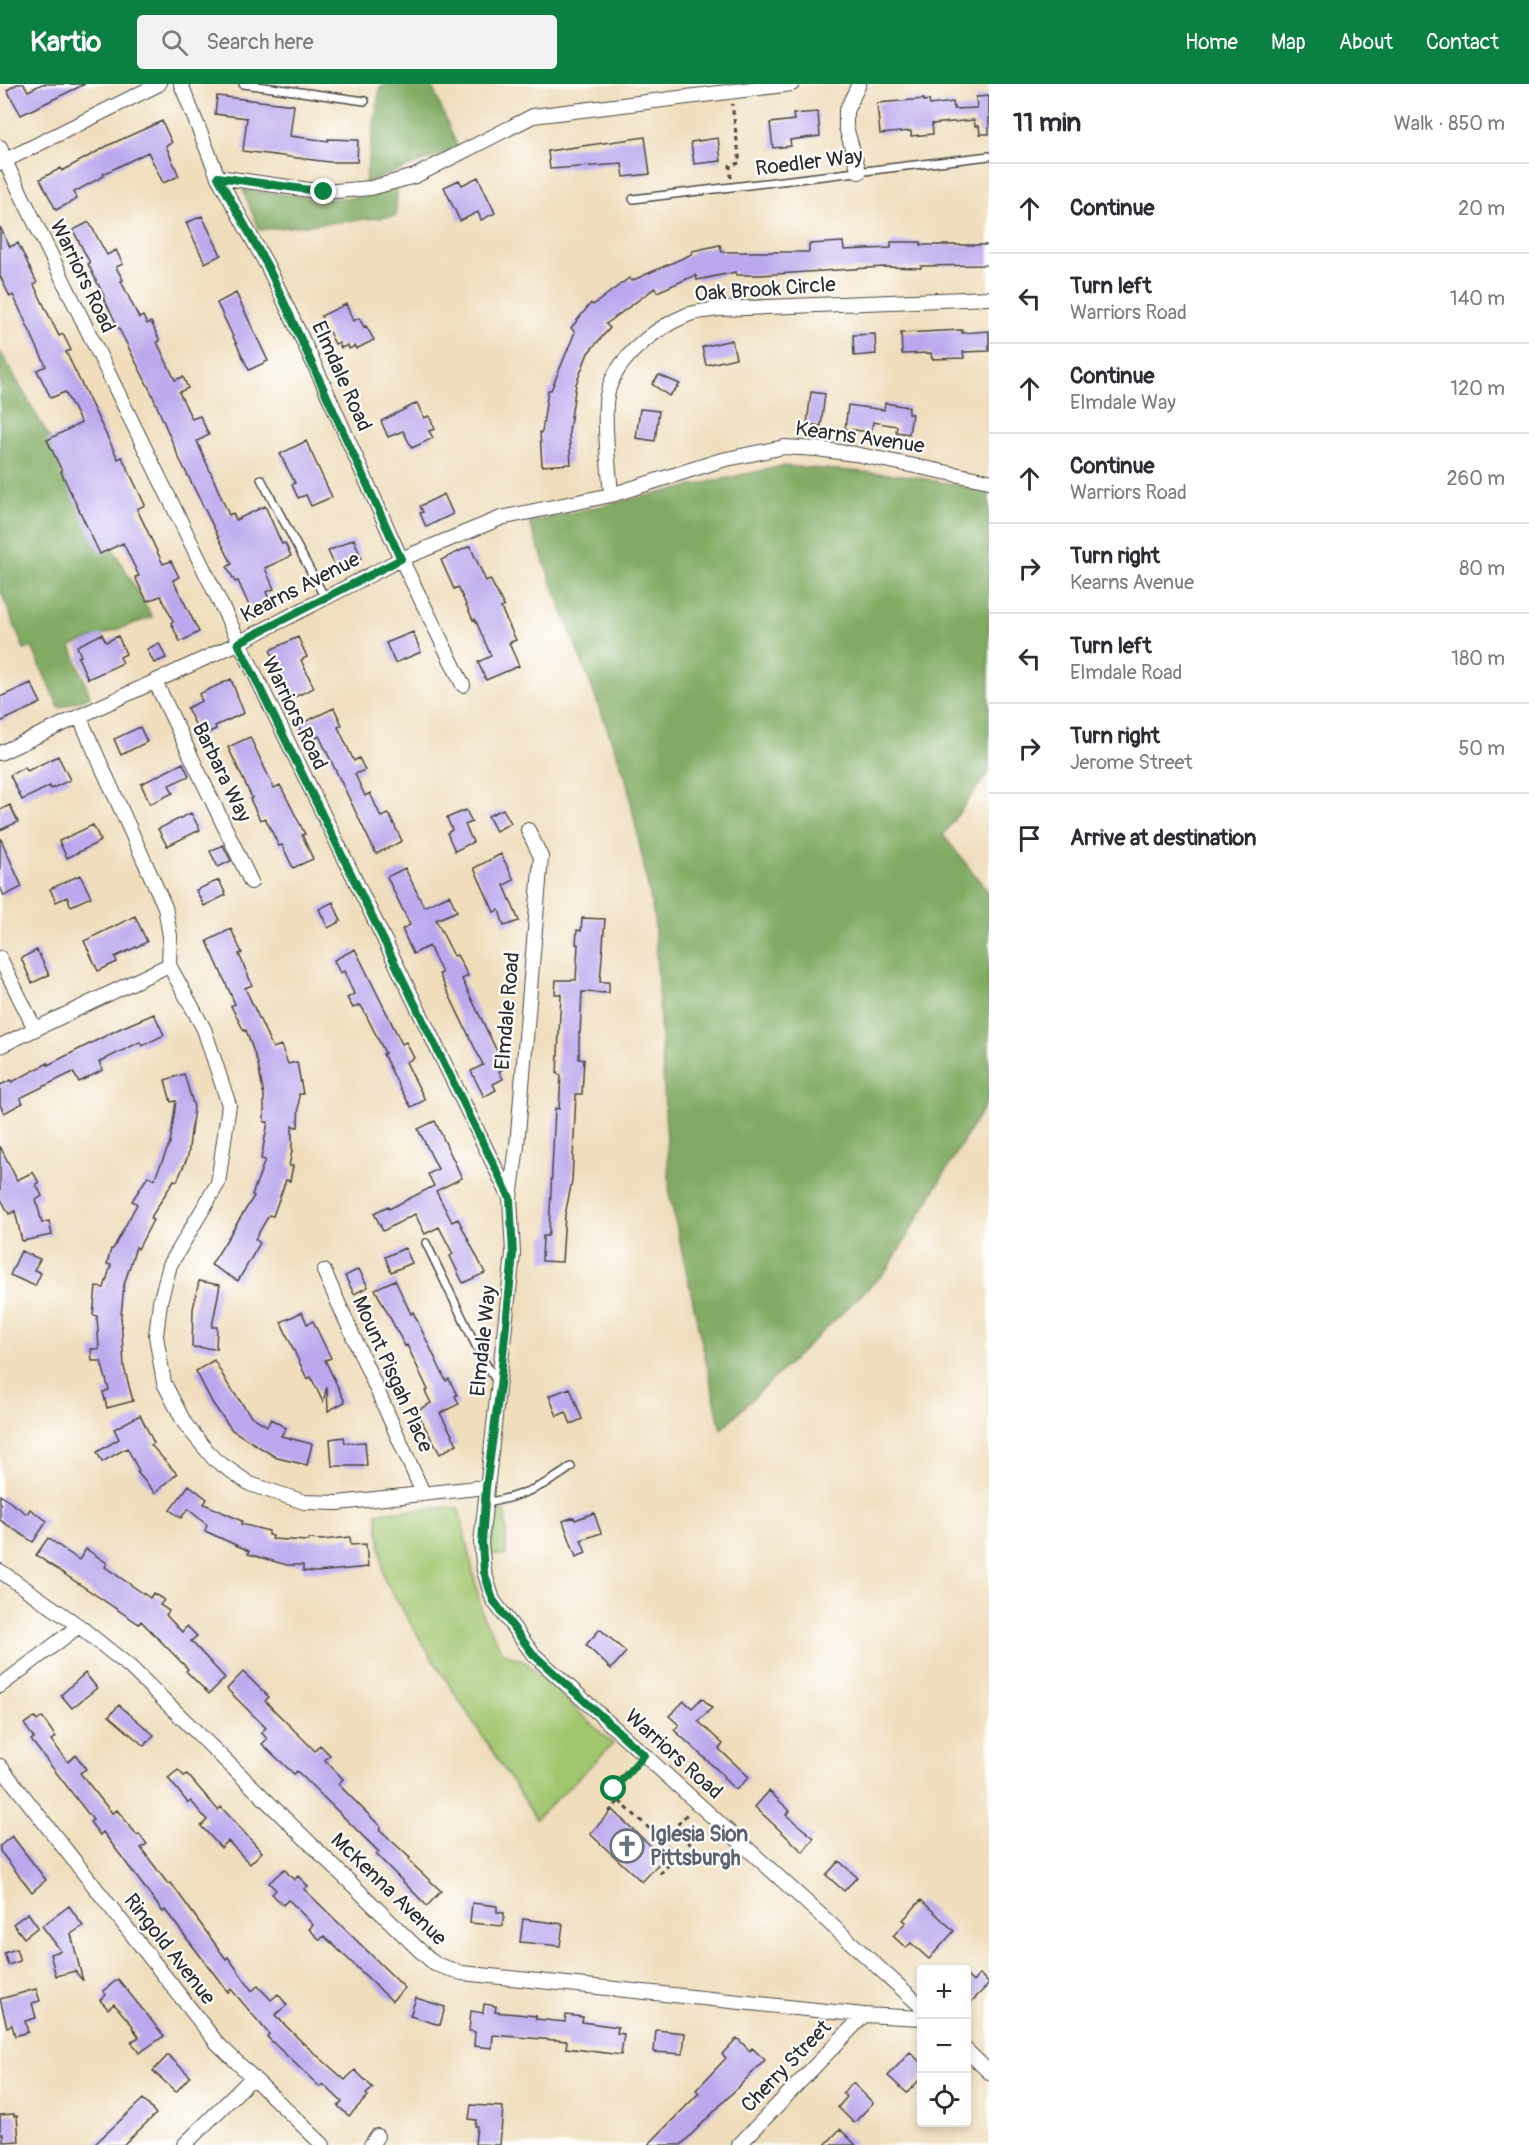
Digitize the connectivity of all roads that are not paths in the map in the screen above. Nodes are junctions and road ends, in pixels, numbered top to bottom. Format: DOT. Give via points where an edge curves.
graph roads {
  1 [pos="159,84"];
  2 [pos="181,84"];
  3 [pos="243,84"];
  4 [pos="792,84"];
  5 [pos="859,84"];
  6 [pos="365,101"];
  7 [pos="989,156"];
  8 [pos="2,157"];
  9 [pos="859,172"];
  10 [pos="218,177"];
  11 [pos="633,199"];
  12 [pos="989,298"];
  13 [pos="261,479"];
  14 [pos="989,481"];
  15 [pos="611,495"];
  16 [pos="401,559"];
  17 [pos="325,598"];
  18 [pos="238,643"];
  19 [pos="155,681"];
  20 [pos="464,685"];
  21 [pos="80,716"];
  22 [pos="0,753"];
  23 [pos="528,830"];
  24 [pos="251,882"];
  25 [pos="0,958"];
  26 [pos="169,965"];
  27 [pos="35,1029"];
  28 [pos="0,1046"];
  29 [pos="510,1198"];
  30 [pos="426,1243"];
  31 [pos="324,1271"];
  32 [pos="500,1386"];
  33 [pos="571,1467"];
  34 [pos="486,1487"];
  35 [pos="423,1493"];
  36 [pos="485,1503"];
  37 [pos="0,1571"];
  38 [pos="79,1626"];
  39 [pos="0,1686"];
  40 [pos="0,1766"];
  41 [pos="917,2003"];
  42 [pos="864,2015"];
  43 [pos="917,2018"];
  44 [pos="971,2055"];
  45 [pos="989,2072"];
  46 [pos="253,2077"];
  47 [pos="184,2145"];
  48 [pos="323,2145"];
  49 [pos="739,2145"];
  1 -- 8 [label="street"];
  2 -- 10 [label="street, Elmdale Road"];
  3 -- 6 [label="lane"];
  4 -- 10 [label="street" via="533,116 415,176 371,188 324,192"];
  5 -- 9 [label="street" via="846,111 846,127"];
  7 -- 9 [label="lane, Roedler Way"];
  8 -- 18 [label="street, Warriors Road"];
  9 -- 11 [label="lane, Roedler Way"];
  10 -- 16 [label="street, Elmdale Road" via="268,267"];
  12 -- 15 [label="street, Oak Brook Circle" via="719,309 688,314 634,351 610,389 606,433"];
  13 -- 17 [label="lane"];
  14 -- 15 [label="street, Kearns Avenue" via="855,454 784,447 722,460"];
  15 -- 16 [label="street, Kearns Avenue" via="501,518"];
  16 -- 17 [label="street, Kearns Avenue"];
  16 -- 20 [label="street, Elmdale Road"];
  17 -- 18 [label="street, Kearns Avenue"];
  18 -- 19 [label="street, Kearns Avenue"];
  18 -- 29 [label="street, Warriors Road"];
  19 -- 21 [label="street, Kearns Avenue"];
  19 -- 24 [label="street, Barbara Way"];
  21 -- 22 [label="street, Kearns Avenue"];
  21 -- 26 [label="street" via="165,907"];
  23 -- 29 [label="street, Elmdale Road" via="541,857"];
  25 -- 27 [label="street"];
  26 -- 27 [label="street"];
  26 -- 35 [label="street" via="204,1029 229,1105 218,1183 170,1265 160,1302 156,1336 164,1383 184,1424 214,1459 250,1484 304,1502 338,1503"];
  27 -- 28 [label="street"];
  29 -- 32 [label="street, Elmdale Way" via="513,1254"];
  30 -- 32 [label="lane" via="482,1358"];
  31 -- 35 [label="street, Mount Pisgah Place"];
  32 -- 34 [label="street, Elmdale Way"];
  33 -- 36 [label="lane" via="555,1479 505,1500"];
  34 -- 35 [label="street"];
  34 -- 36 [label="street, Warriors Road"];
  36 -- 41 [label="street, Warriors Road" via="484,1572 493,1600 533,1654"];
  37 -- 38 [label="street, McKenna Avenue"];
  38 -- 39 [label="street"];
  38 -- 42 [label="street, McKenna Avenue" via="138,1674 435,1964 462,1973"];
  40 -- 46 [label="street, Ringold Avenue" via="217,2043"];
  42 -- 43 [label="street, McKenna Avenue"];
  42 -- 49 [label="street, Cherry Street"];
  44 -- 45 [label="street"];
  46 -- 47 [label="street"];
  46 -- 48 [label="street, Ringold Avenue"];
}
